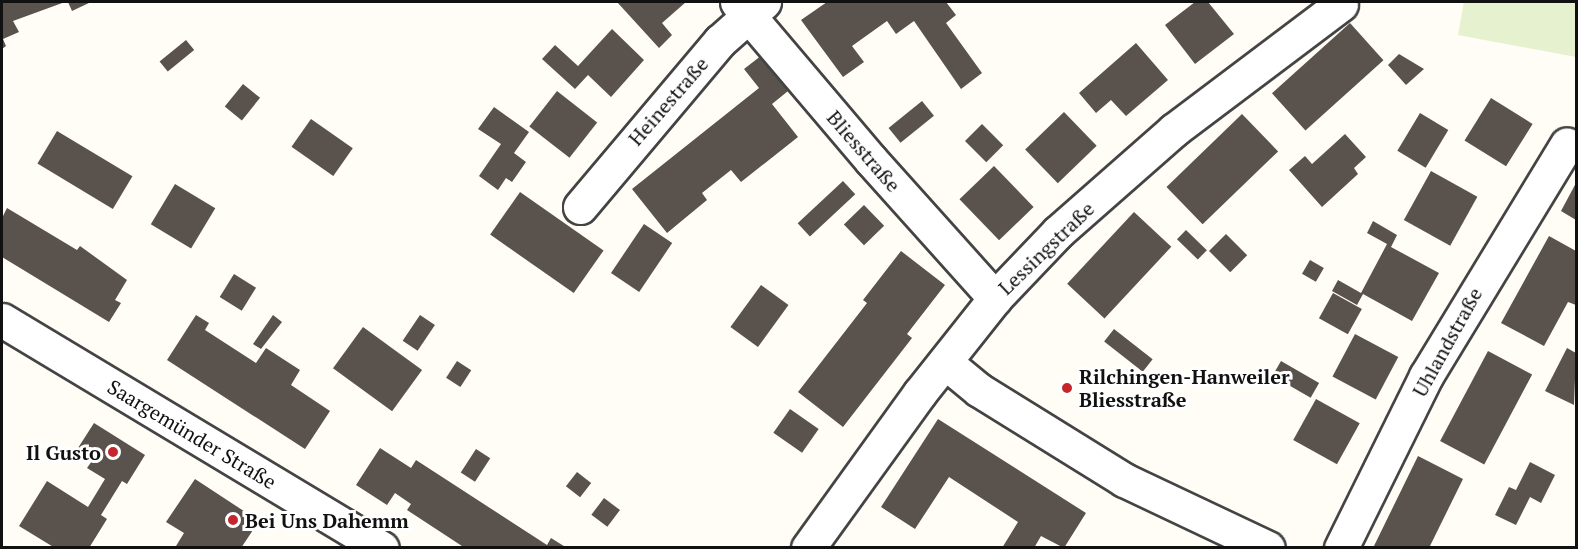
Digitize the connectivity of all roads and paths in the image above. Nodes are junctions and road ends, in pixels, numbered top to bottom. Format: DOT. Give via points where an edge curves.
graph roads {
  1 [pos="1341,4"];
  2 [pos="750,6"];
  3 [pos="1567,144"];
  4 [pos="580,207"];
  5 [pos="995,298"];
  6 [pos="2,320"];
  7 [pos="945,362"];
  8 [pos="382,548"];
  9 [pos="808,548"];
  10 [pos="1268,548"];
  11 [pos="1341,548"];
  1 -- 5 [label="street, Lessingstraße" via="1174,130 1058,232"];
  2 -- 4 [label="street, Heinestraße"];
  2 -- 5 [label="street, Bliesstraße"];
  3 -- 11 [label="street, Uhlandstraße" via="1432,366"];
  5 -- 7 [label="street, Lessingstraße"];
  6 -- 8 [label="street, Saargemünder Straße"];
  7 -- 9 [label="street, Lessingstraße"];
  7 -- 10 [label="street" via="979,390 1124,480"];
}
